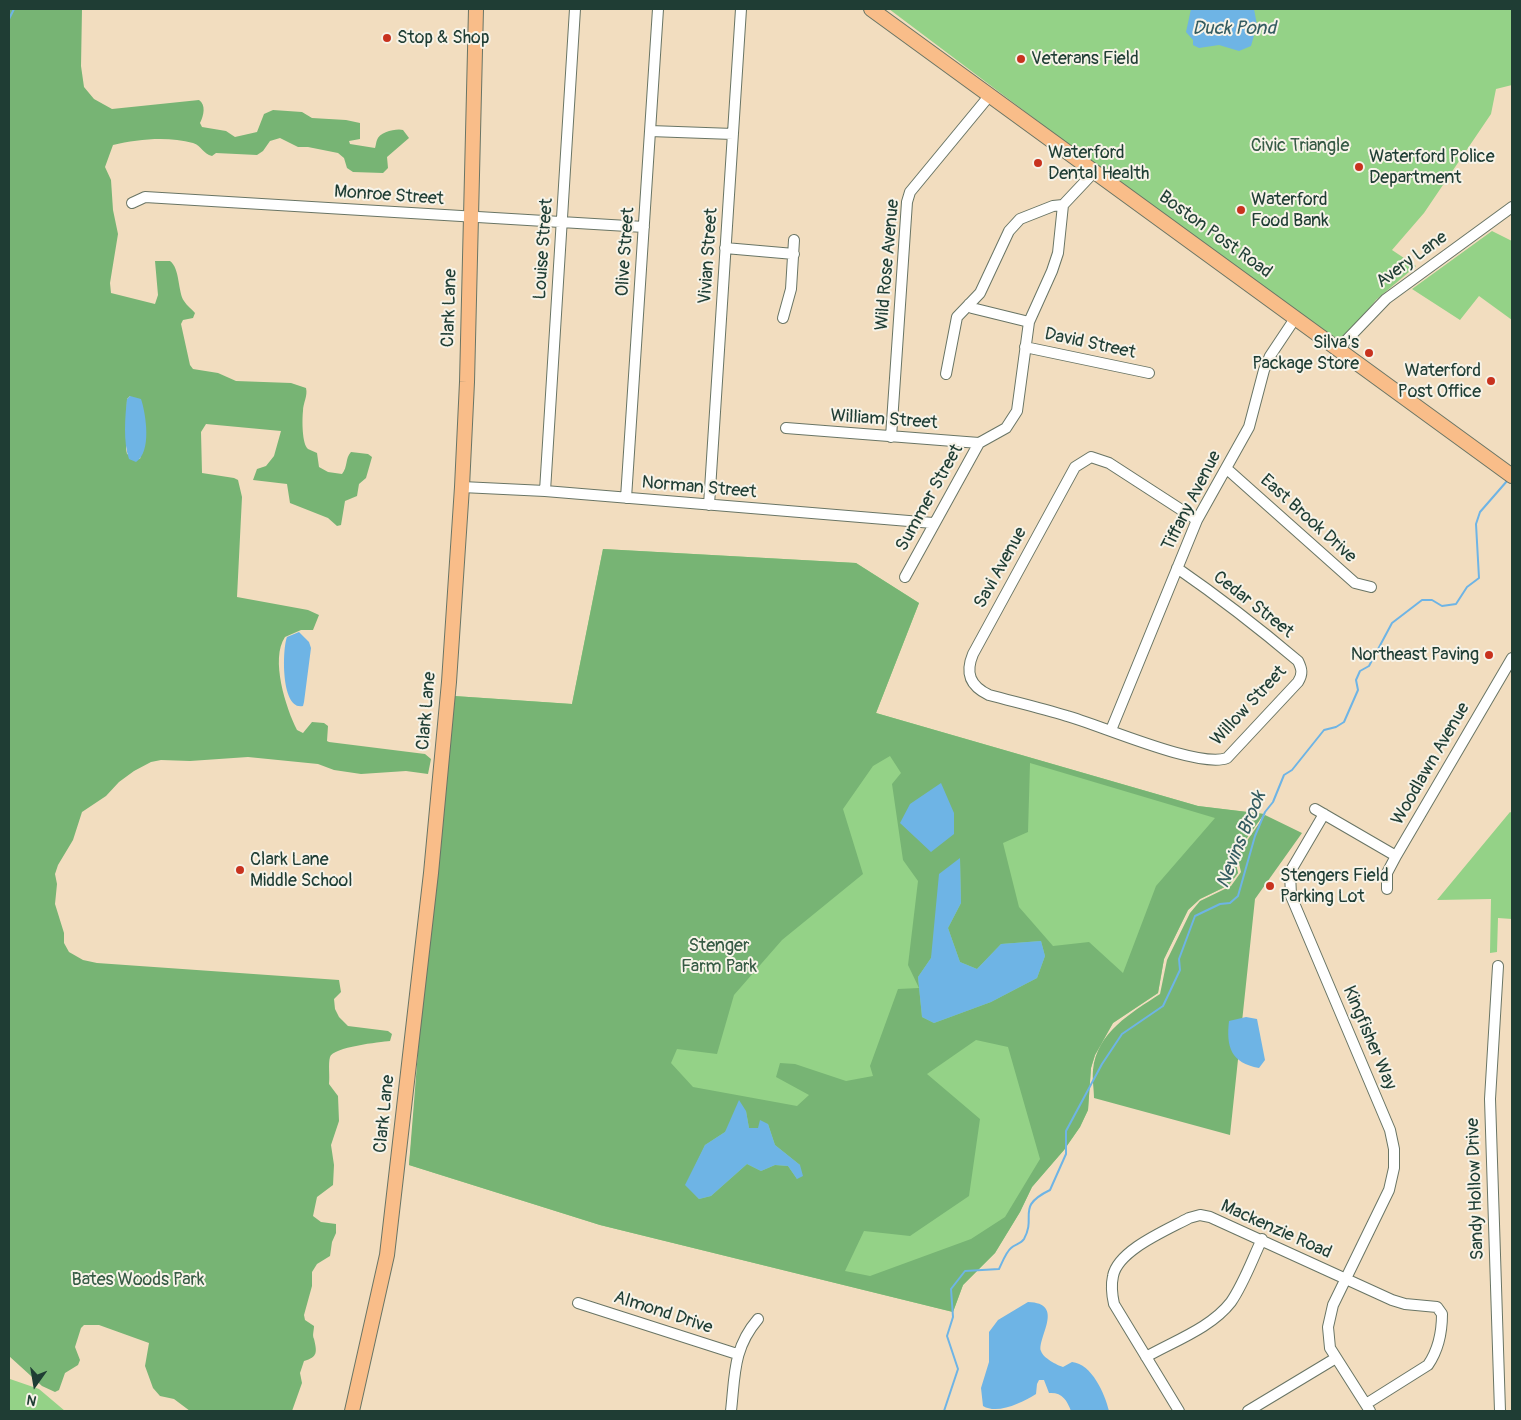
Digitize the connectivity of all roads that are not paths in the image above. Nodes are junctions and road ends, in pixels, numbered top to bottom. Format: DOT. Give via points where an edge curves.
graph roads {
  1 [pos="476,9"];
  2 [pos="576,9"];
  3 [pos="658,9"];
  4 [pos="741,9"];
  5 [pos="871,9"];
  6 [pos="990,94"];
  7 [pos="650,131"];
  8 [pos="733,134"];
  9 [pos="1094,171"];
  10 [pos="132,202"];
  11 [pos="1063,205"];
  12 [pos="1512,207"];
  13 [pos="472,218"];
  14 [pos="562,223"];
  15 [pos="644,227"];
  16 [pos="794,240"];
  17 [pos="725,248"];
  18 [pos="794,254"];
  19 [pos="970,304"];
  20 [pos="1296,317"];
  21 [pos="783,318"];
  22 [pos="1029,322"];
  23 [pos="1025,347"];
  24 [pos="1339,348"];
  25 [pos="1149,373"];
  26 [pos="946,374"];
  27 [pos="786,428"];
  28 [pos="891,437"];
  29 [pos="979,444"];
  30 [pos="1227,469"];
  31 [pos="1508,472"];
  32 [pos="462,487"];
  33 [pos="545,491"];
  34 [pos="626,498"];
  35 [pos="708,504"];
  36 [pos="1196,520"];
  37 [pos="933,523"];
  38 [pos="1177,568"];
  39 [pos="905,577"];
  40 [pos="1371,587"];
  41 [pos="1512,658"];
  42 [pos="1509,671"];
  43 [pos="1302,673"];
  44 [pos="1111,730"];
  45 [pos="1220,761"];
  46 [pos="1396,856"];
  47 [pos="1387,889"];
  48 [pos="1498,966"];
  49 [pos="1262,1239"];
  50 [pos="1346,1280"];
  51 [pos="578,1303"];
  52 [pos="758,1319"];
  53 [pos="737,1354"];
  54 [pos="1146,1357"];
  55 [pos="1336,1358"];
  56 [pos="1368,1408"];
  57 [pos="352,1411"];
  58 [pos="731,1411"];
  59 [pos="1179,1411"];
  60 [pos="1248,1411"];
  61 [pos="1500,1411"];
  1 -- 13 [label="main road, Clark Lane"];
  2 -- 14 [label="street, Louise Street"];
  3 -- 7 [label="street, Olive Street"];
  4 -- 8 [label="street, Vivian Street"];
  5 -- 6 [label="main road, Boston Post Road"];
  6 -- 9 [label="main road, Boston Post Road"];
  6 -- 28 [label="street, Wild Rose Avenue" via="910,192 907,202"];
  7 -- 8 [label="street"];
  7 -- 15 [label="street, Olive Street"];
  8 -- 17 [label="street, Vivian Street"];
  9 -- 11 [label="street"];
  9 -- 20 [label="main road, Boston Post Road"];
  10 -- 13 [label="street, Monroe Street" via="145,197"];
  11 -- 19 [label="street" via="1053,206 1013,226 996,254 983,287"];
  11 -- 22 [label="street, Summer Street" via="1058,253"];
  12 -- 24 [label="street, Avery Lane" via="1386,299"];
  13 -- 14 [label="street, Monroe Street"];
  13 -- 32 [label="main road, Clark Lane"];
  14 -- 15 [label="street, Monroe Street"];
  14 -- 33 [label="street, Louise Street"];
  15 -- 34 [label="street, Olive Street"];
  16 -- 18 [label="street"];
  17 -- 18 [label="street"];
  17 -- 35 [label="street, Vivian Street"];
  18 -- 21 [label="street" via="791,289"];
  19 -- 22 [label="street" via="972,308"];
  19 -- 26 [label="street" via="957,317"];
  20 -- 24 [label="main road, Boston Post Road"];
  20 -- 30 [label="street, Tiffany Avenue" via="1270,356 1249,427"];
  22 -- 23 [label="street, Summer Street"];
  23 -- 25 [label="street, David Street"];
  23 -- 29 [label="street, Summer Street" via="1017,411 1006,428"];
  24 -- 31 [label="main road, Boston Post Road"];
  27 -- 28 [label="street, William Street"];
  28 -- 29 [label="street, William Street"];
  29 -- 37 [label="street, Summer Street"];
  30 -- 36 [label="street, Tiffany Avenue"];
  30 -- 40 [label="street, East Brook Drive" via="1355,583"];
  32 -- 33 [label="street, Norman Street"];
  32 -- 57 [label="main road, Clark Lane" via="449,682 432,863 396,1187 387,1255"];
  33 -- 34 [label="street, Norman Street"];
  34 -- 35 [label="street, Norman Street"];
  35 -- 37 [label="street, Norman Street"];
  36 -- 38 [label="street, Tiffany Avenue"];
  36 -- 44 [label="street, Savi Avenue" via="1109,463 1090,457 1082,461 1075,468 973,654 968,671 979,690"];
  37 -- 39 [label="street, Summer Street"];
  38 -- 43 [label="street, Cedar Street" via="1260,629 1298,661"];
  38 -- 44 [label="street, Tiffany Avenue"];
  41 -- 42 [label="street, Woodlawn Avenue"];
  42 -- 46 [label="street, Woodlawn Avenue"];
  43 -- 45 [label="street, Willow Street" via="1298,682 1234,751"];
  44 -- 45 [label="street, Savi Avenue" via="1180,753"];
  46 -- 47 [label="street, Woodlawn Avenue" via="1387,873"];
  46 -- 50 [label="street, Kingfisher Way" via="1319,811 1290,872 1291,896 1390,1130 1394,1149 1389,1190"];
  48 -- 61 [label="street, Sandy Hollow Drive" via="1490,1099"];
  49 -- 50 [label="street, Mackenzie Road"];
  49 -- 54 [label="street" via="1240,1287 1219,1314"];
  49 -- 54 [label="street, Mackenzie Road" via="1200,1215 1128,1252 1113,1275 1114,1304"];
  50 -- 55 [label="street, Kingfisher Way" via="1333,1305 1328,1328 1330,1348"];
  50 -- 56 [label="street, Mackenzie Road" via="1405,1304 1437,1307 1442,1314 1439,1344 1428,1365"];
  51 -- 53 [label="street, Almond Drive"];
  52 -- 53 [label="street" via="746,1332"];
  53 -- 58 [label="street"];
  54 -- 59 [label="street, Mackenzie Road"];
  55 -- 56 [label="street, Kingfisher Way"];
  55 -- 60 [label="street"];
}
